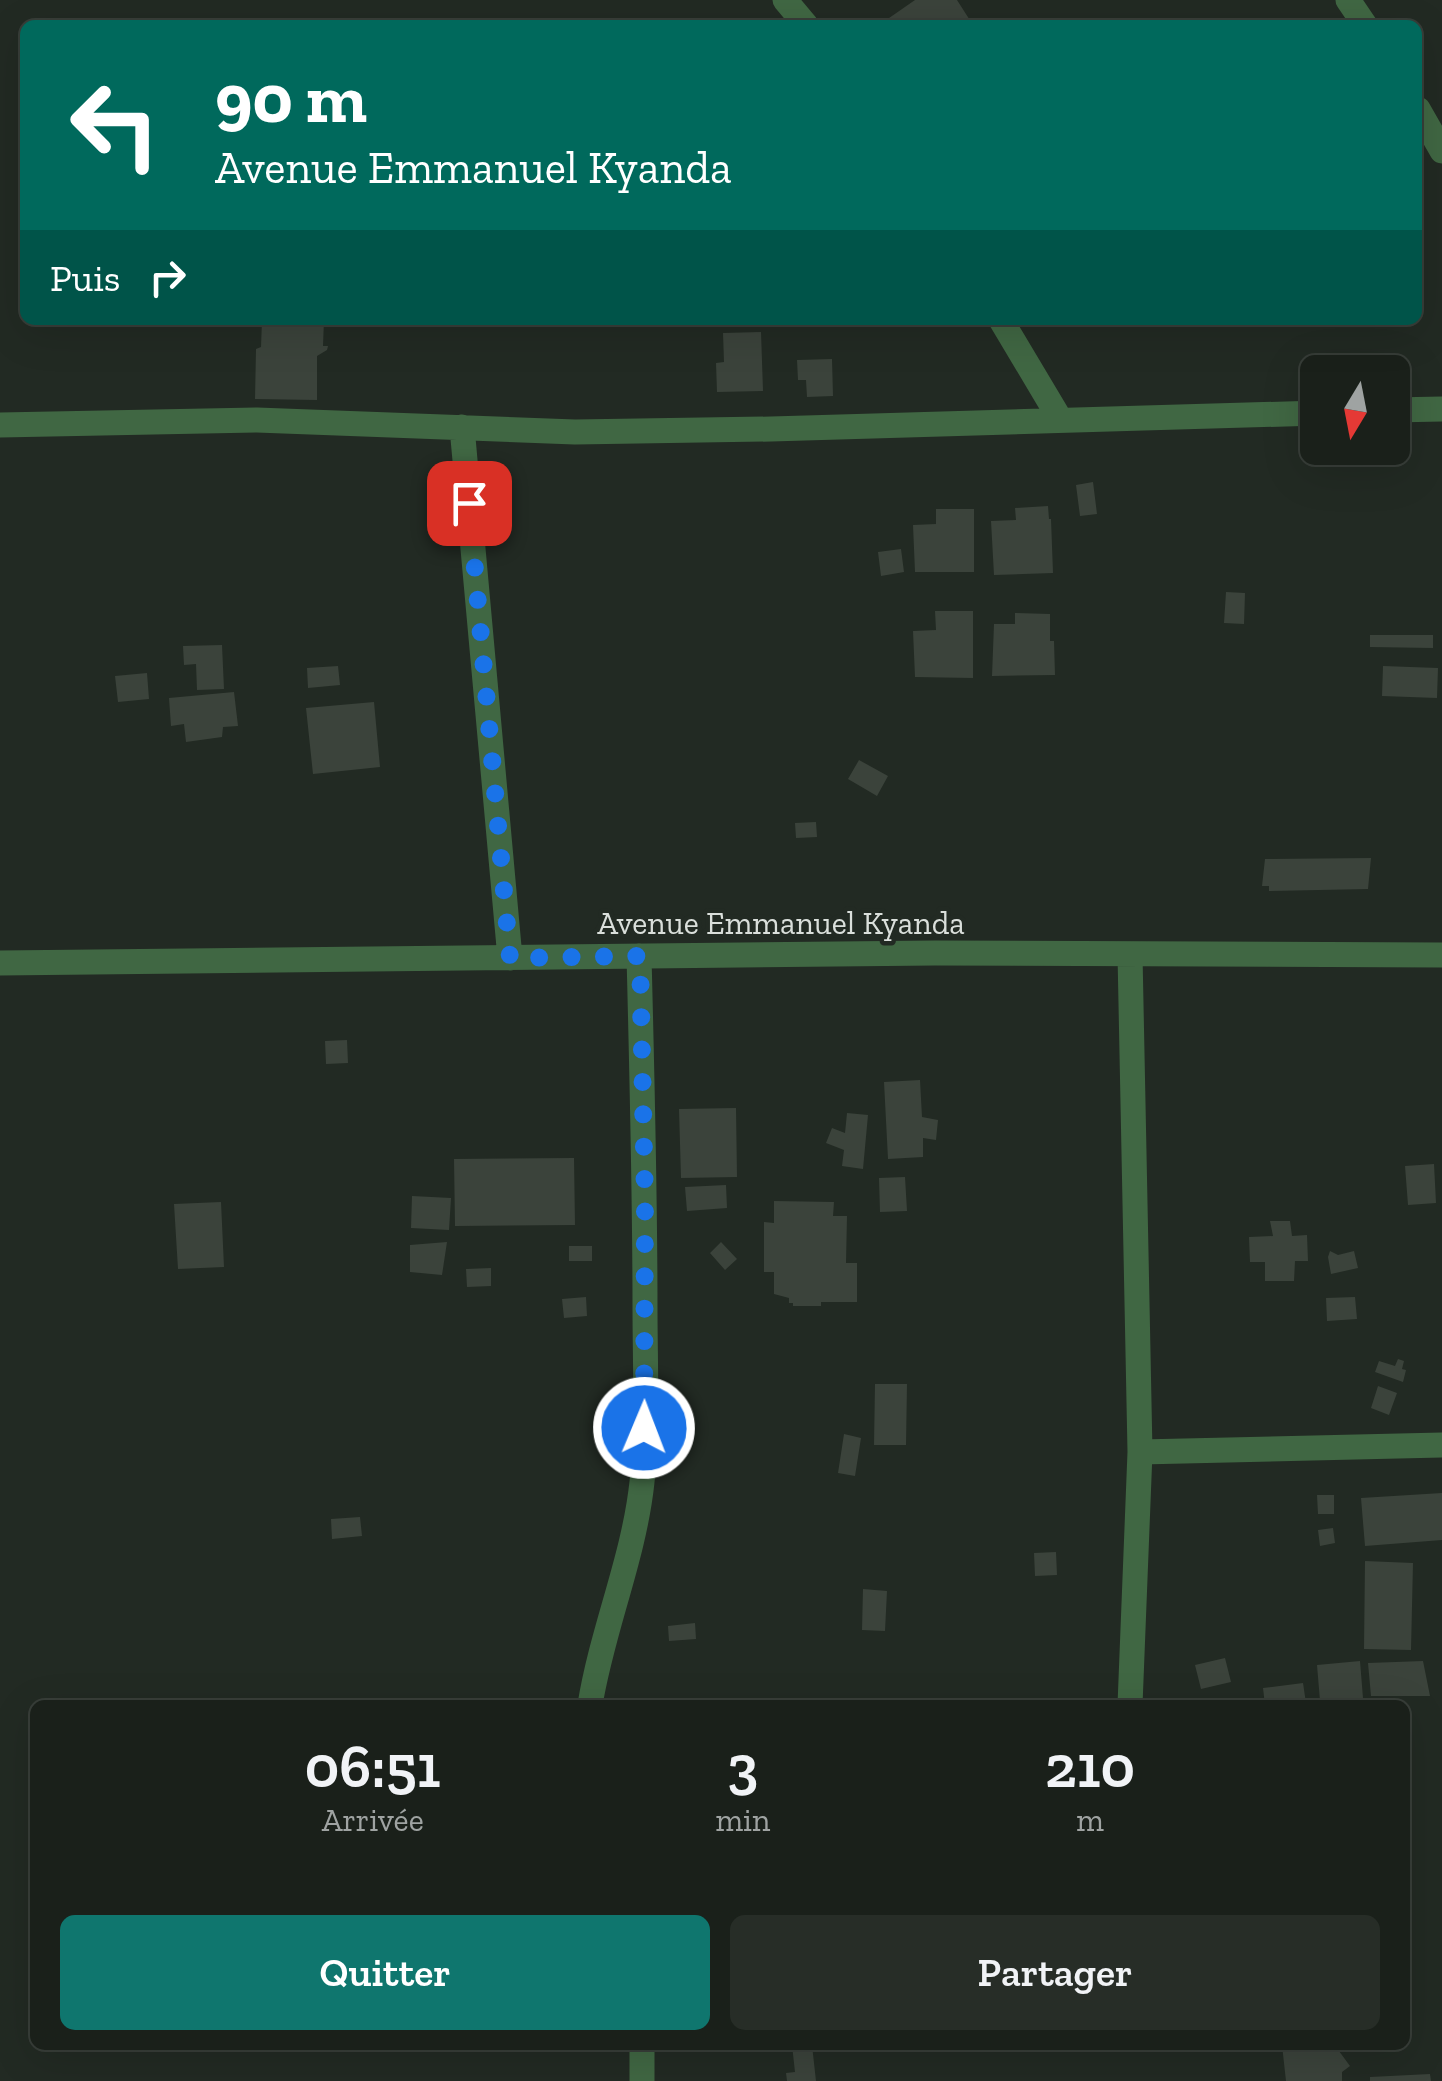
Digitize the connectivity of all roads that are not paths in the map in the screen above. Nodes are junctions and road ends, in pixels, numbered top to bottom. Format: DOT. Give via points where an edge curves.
graph roads {
  1 [pos="785,0"];
  2 [pos="802,20"];
  3 [pos="1422,116"];
  4 [pos="1442,151"];
  5 [pos="1004,325"];
  6 [pos="1442,408"];
  7 [pos="1410,409"];
  8 [pos="1300,412"];
  9 [pos="1060,419"];
  10 [pos="0,425"];
  11 [pos="462,427"];
  12 [pos="1130,954"];
  13 [pos="1442,955"];
  14 [pos="640,956"];
  15 [pos="510,958"];
  16 [pos="0,963"];
  17 [pos="1442,1445"];
  18 [pos="1140,1452"];
  19 [pos="591,1700"];
  20 [pos="1130,1700"];
  21 [pos="642,2050"];
  22 [pos="642,2081"];
  1 -- 2 [label="street"];
  3 -- 4 [label="street"];
  5 -- 9 [label="street"];
  6 -- 7 [label="street"];
  8 -- 9 [label="street"];
  9 -- 11 [label="street" via="574,432"];
  10 -- 11 [label="street" via="257,420"];
  11 -- 15 [label="street"];
  12 -- 13 [label="street, Avenue Emmanuel Kyanda"];
  12 -- 14 [label="street, Avenue Emmanuel Kyanda"];
  12 -- 18 [label="street"];
  14 -- 15 [label="street, Avenue Emmanuel Kyanda"];
  14 -- 19 [label="street" via="642,1484"];
  15 -- 16 [label="street, Avenue Emmanuel Kyanda"];
  17 -- 18 [label="street"];
  18 -- 20 [label="street"];
  21 -- 22 [label="street"];
}
